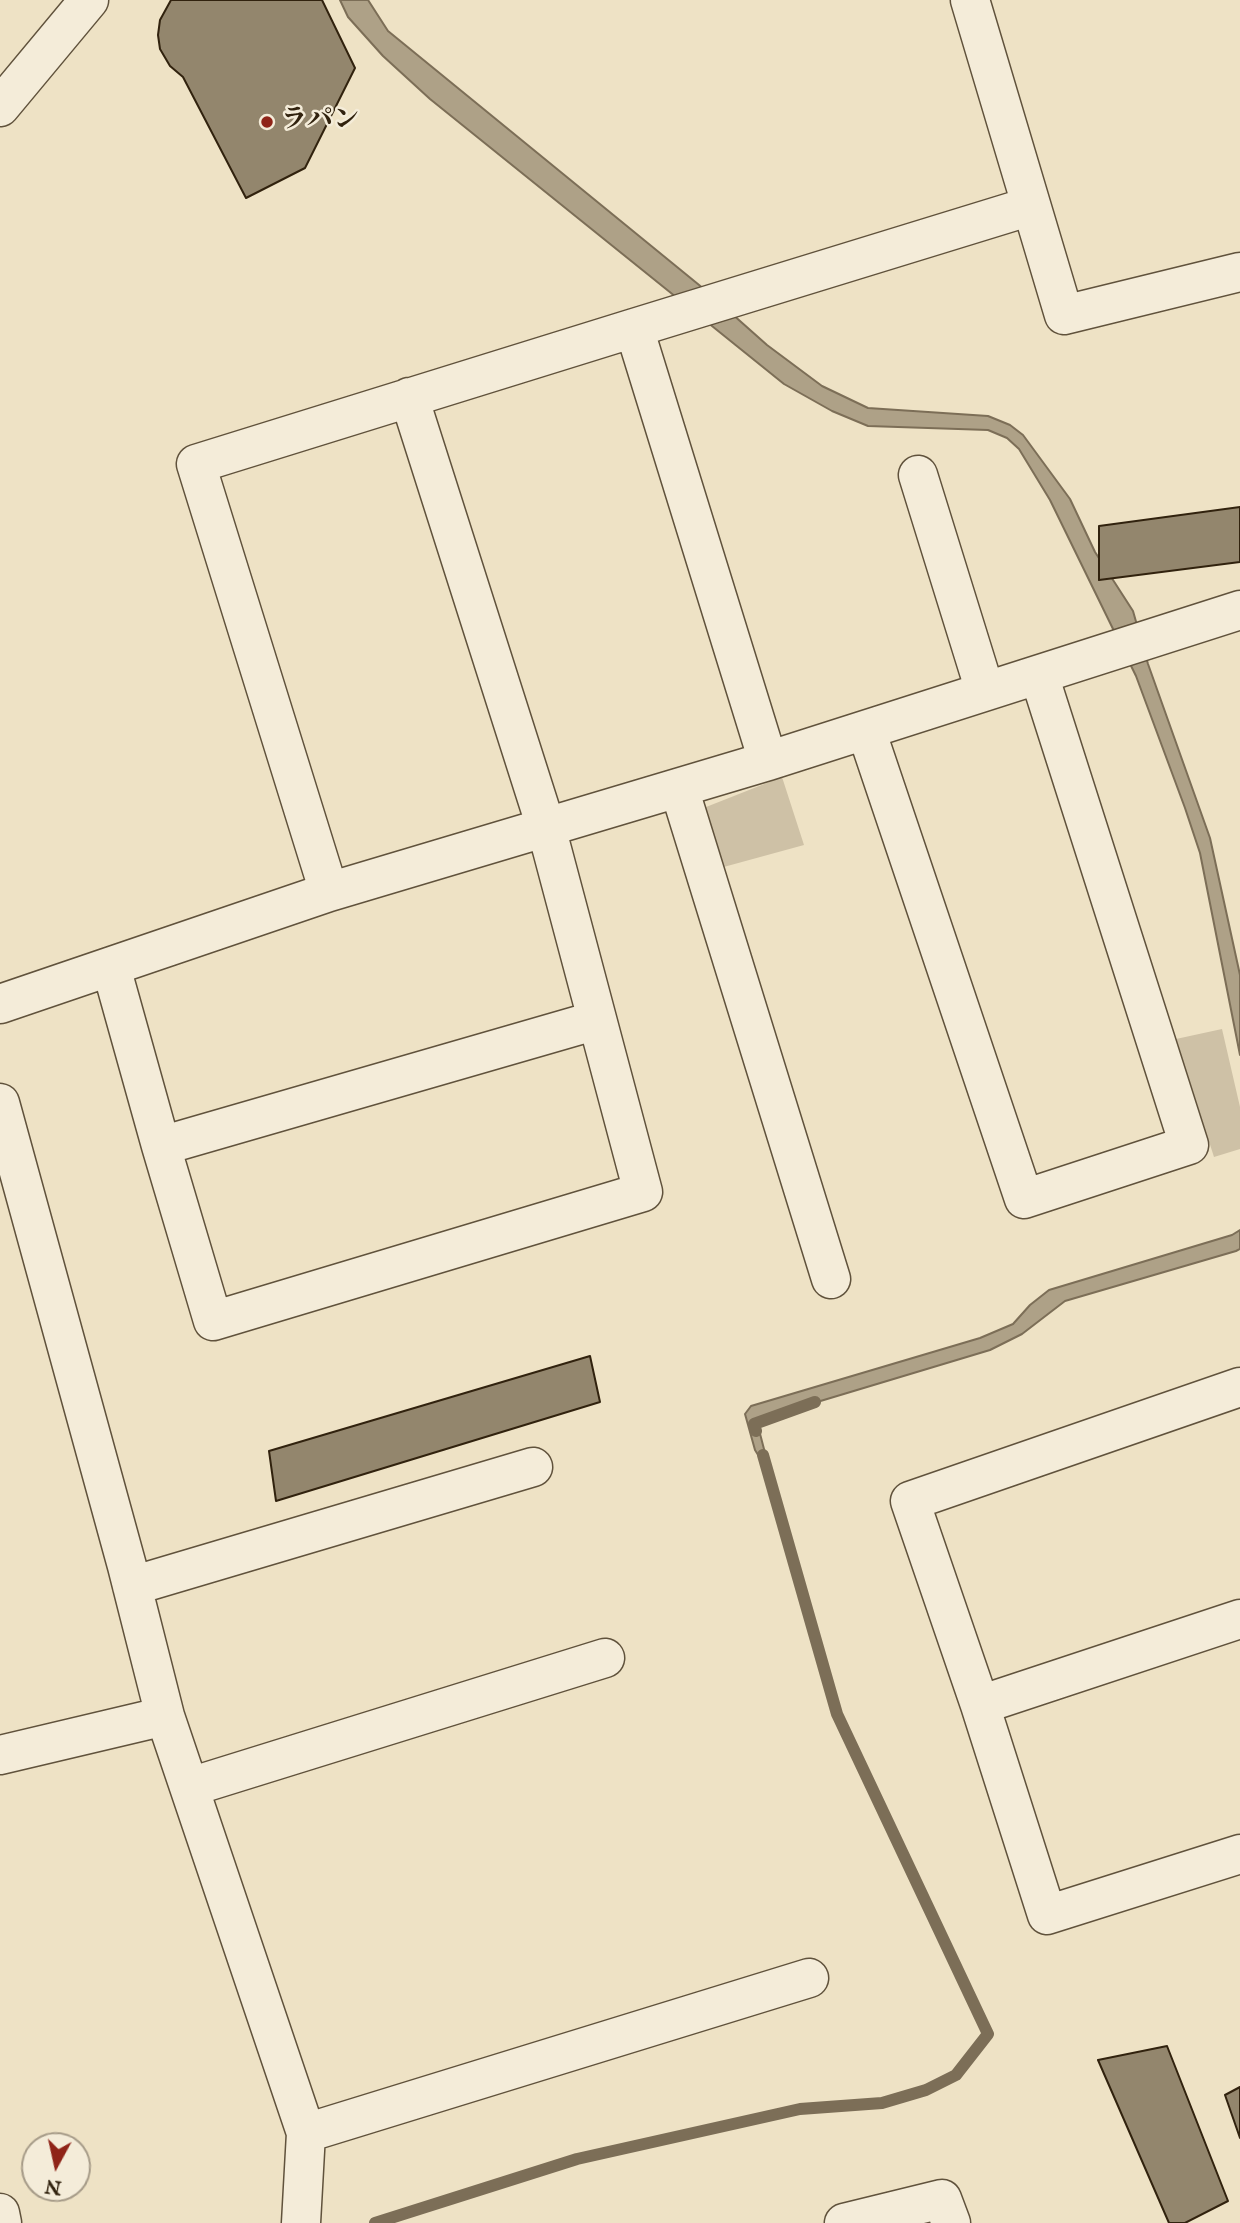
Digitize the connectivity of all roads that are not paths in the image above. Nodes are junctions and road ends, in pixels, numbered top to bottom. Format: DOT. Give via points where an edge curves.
graph roads {
  1 [pos="89,0"];
  2 [pos="970,0"];
  3 [pos="0,107"];
  4 [pos="1031,206"];
  5 [pos="1240,272"];
  6 [pos="634,328"];
  7 [pos="409,397"];
  8 [pos="918,475"];
  9 [pos="1240,610"];
  10 [pos="1039,675"];
  11 [pos="985,691"];
  12 [pos="866,730"];
  13 [pos="768,761"];
  14 [pos="679,788"];
  15 [pos="545,827"];
  16 [pos="329,892"];
  17 [pos="111,967"];
  18 [pos="0,1004"];
  19 [pos="597,1020"];
  20 [pos="0,1103"];
  21 [pos="161,1146"];
  22 [pos="12,1200"];
  23 [pos="831,1279"];
  24 [pos="1240,1387"];
  25 [pos="533,1467"];
  26 [pos="132,1586"];
  27 [pos="1240,1619"];
  28 [pos="605,1658"];
  29 [pos="979,1704"];
  30 [pos="165,1716"];
  31 [pos="0,1755"];
  32 [pos="190,1787"];
  33 [pos="1240,1854"];
  34 [pos="809,1978"];
  35 [pos="306,2133"];
  36 [pos="0,2213"];
  37 [pos="2,2223"];
  38 [pos="301,2223"];
  39 [pos="844,2223"];
  40 [pos="951,2223"];
  1 -- 3 [label="street"];
  2 -- 4 [label="street"];
  4 -- 5 [label="street" via="1064,315"];
  4 -- 6 [label="street"];
  6 -- 7 [label="street"];
  6 -- 13 [label="street"];
  7 -- 15 [label="street"];
  7 -- 16 [label="street" via="196,464"];
  8 -- 11 [label="street"];
  9 -- 10 [label="street"];
  10 -- 11 [label="street"];
  10 -- 12 [label="street" via="1189,1145 1024,1199"];
  11 -- 12 [label="street"];
  12 -- 13 [label="street"];
  13 -- 14 [label="street"];
  14 -- 15 [label="street"];
  14 -- 23 [label="street"];
  15 -- 16 [label="street"];
  15 -- 19 [label="street"];
  16 -- 17 [label="street"];
  17 -- 18 [label="street"];
  17 -- 21 [label="street"];
  19 -- 21 [label="street"];
  19 -- 21 [label="street" via="643,1192 213,1321"];
  20 -- 22 [label="street"];
  22 -- 26 [label="street"];
  24 -- 29 [label="street" via="910,1501"];
  25 -- 26 [label="street"];
  26 -- 30 [label="street"];
  27 -- 29 [label="street"];
  28 -- 32 [label="street"];
  29 -- 33 [label="street" via="1047,1916"];
  30 -- 31 [label="street"];
  30 -- 32 [label="street"];
  32 -- 35 [label="street"];
  34 -- 35 [label="street"];
  35 -- 38 [label="street"];
  36 -- 37 [label="street"];
  39 -- 40 [label="street" via="942,2199"];
}
